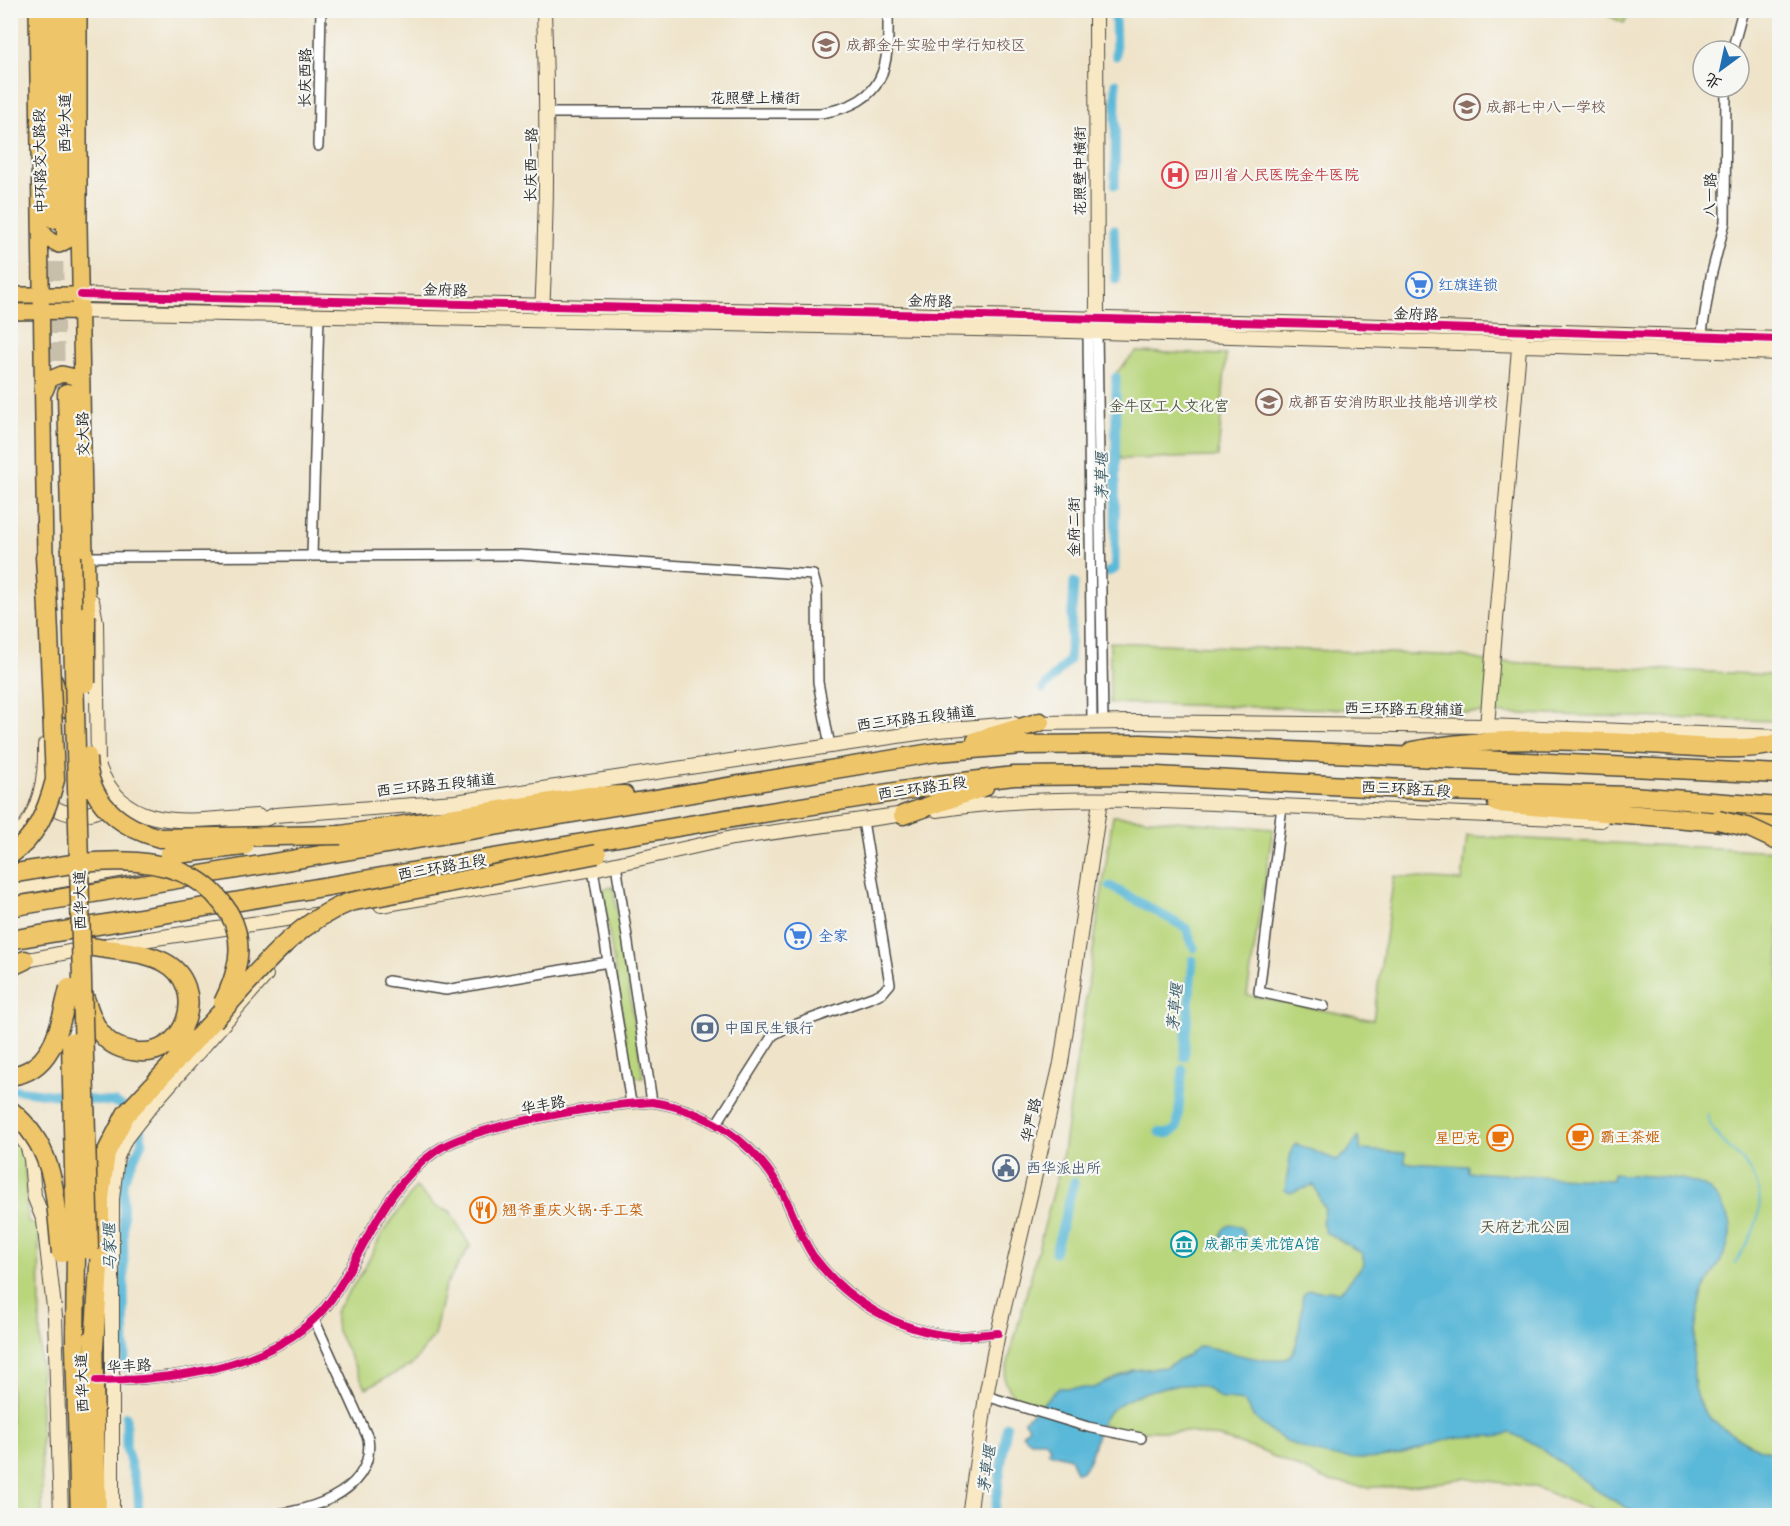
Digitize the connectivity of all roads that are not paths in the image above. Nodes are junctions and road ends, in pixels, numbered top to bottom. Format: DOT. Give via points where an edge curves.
graph roads {
  1 [pos="37,10"];
  2 [pos="48,10"];
  3 [pos="65,10"];
  4 [pos="79,10"];
  5 [pos="321,10"];
  6 [pos="544,10"];
  7 [pos="888,10"];
  8 [pos="1089,10"];
  9 [pos="1096,10"];
  10 [pos="1743,10"];
  11 [pos="1735,39"];
  12 [pos="1726,99"];
  13 [pos="548,112"];
  14 [pos="318,146"];
  15 [pos="60,231"];
  16 [pos="81,295"];
  17 [pos="10,296"];
  18 [pos="43,303"];
  19 [pos="543,306"];
  20 [pos="81,311"];
  21 [pos="10,312"];
  22 [pos="319,316"];
  23 [pos="542,320"];
  24 [pos="1092,325"];
  25 [pos="1520,338"];
  26 [pos="1701,338"];
  27 [pos="1779,339"];
  28 [pos="1779,353"];
  29 [pos="62,392"];
  30 [pos="312,556"];
  31 [pos="65,557"];
  32 [pos="86,672"];
  33 [pos="50,674"];
  34 [pos="69,709"];
  35 [pos="1040,722"];
  36 [pos="1097,722"];
  37 [pos="1487,726"];
  38 [pos="1779,737"];
  39 [pos="69,738"];
  40 [pos="1779,742"];
  41 [pos="830,746"];
  42 [pos="937,752"];
  43 [pos="1387,756"];
  44 [pos="1779,774"];
  45 [pos="87,776"];
  46 [pos="1014,776"];
  47 [pos="55,780"];
  48 [pos="705,791"];
  49 [pos="1442,791"];
  50 [pos="39,798"];
  51 [pos="117,798"];
  52 [pos="1100,801"];
  53 [pos="1282,806"];
  54 [pos="1779,807"];
  55 [pos="275,815"];
  56 [pos="903,815"];
  57 [pos="1718,820"];
  58 [pos="863,821"];
  59 [pos="707,822"];
  60 [pos="1779,828"];
  61 [pos="341,835"];
  62 [pos="10,842"];
  63 [pos="1779,842"];
  64 [pos="10,855"];
  65 [pos="117,862"];
  66 [pos="595,862"];
  67 [pos="616,864"];
  68 [pos="10,874"];
  69 [pos="10,889"];
  70 [pos="10,907"];
  71 [pos="344,911"];
  72 [pos="10,940"];
  73 [pos="83,949"];
  74 [pos="608,962"];
  75 [pos="15,963"];
  76 [pos="388,981"];
  77 [pos="76,988"];
  78 [pos="1324,1006"];
  79 [pos="214,1020"];
  80 [pos="10,1076"];
  81 [pos="652,1102"];
  82 [pos="631,1103"];
  83 [pos="10,1110"];
  84 [pos="10,1122"];
  85 [pos="717,1123"];
  86 [pos="81,1251"];
  87 [pos="314,1319"];
  88 [pos="998,1333"];
  89 [pos="104,1381"];
  90 [pos="986,1396"];
  91 [pos="1141,1438"];
  92 [pos="78,1449"];
  93 [pos="97,1486"];
  94 [pos="63,1515"];
  95 [pos="80,1515"];
  96 [pos="98,1515"];
  97 [pos="102,1515"];
  98 [pos="112,1515"];
  99 [pos="256,1515"];
  100 [pos="969,1515"];
  1 -- 15 [label="main road, 中环路交大路段"];
  2 -- 15 [label="highway, 西华大道"];
  3 -- 15 [label="highway, 西华大道"];
  4 -- 15 [label="main road, 中环路交大路段"];
  5 -- 14 [label="street, 长庆西路"];
  6 -- 13 [label="street, 长庆西一路"];
  7 -- 13 [label="street, 花照壁上横街" via="888,51 881,77 862,99 837,110"];
  8 -- 24 [label="street, 花照壁中横街"];
  9 -- 24 [label="street, 花照壁中横街"];
  10 -- 11 [label="street"];
  12 -- 26 [label="street, 八一路" via="1725,222"];
  13 -- 19 [label="street, 长庆西一路"];
  15 -- 16 [label="main road, 中环路交大路段"];
  15 -- 18 [label="main road, 中环路交大路段"];
  16 -- 18 [label="main road"];
  16 -- 19 [label="street, 金府路"];
  16 -- 20 [label="main road, 中环路交大路段"];
  17 -- 18 [label="main road"];
  18 -- 20 [label="main road, 金府路"];
  18 -- 21 [label="main road"];
  18 -- 29 [label="main road, 交大路"];
  19 -- 23 [label="street, 长庆西一路"];
  19 -- 24 [label="street, 金府路"];
  20 -- 22 [label="street, 金府路"];
  20 -- 29 [label="main road, 交大路"];
  22 -- 23 [label="street, 金府路"];
  22 -- 30 [label="street"];
  23 -- 24 [label="street, 金府路"];
  24 -- 25 [label="street, 金府路"];
  24 -- 36 [label="street, 金府二街"];
  25 -- 26 [label="street, 金府路"];
  25 -- 28 [label="street, 金府路"];
  25 -- 37 [label="street"];
  26 -- 27 [label="street, 金府路"];
  29 -- 31 [label="highway, 西华大道"];
  29 -- 31 [label="main road, 交大路"];
  30 -- 31 [label="street"];
  30 -- 41 [label="street" via="521,555 813,575 817,590 818,682"];
  31 -- 32 [label="highway, bridge" via="86,615"];
  31 -- 33 [label="highway, bridge" via="48,610"];
  31 -- 34 [label="highway, 西华大道, bridge"];
  31 -- 50 [label="street" via="42,621 45,763"];
  31 -- 51 [label="street" via="96,622 98,765 105,784"];
  32 -- 34 [label="highway, bridge"];
  32 -- 45 [label="highway, bridge"];
  33 -- 34 [label="highway, bridge"];
  33 -- 47 [label="highway, bridge"];
  34 -- 39 [label="highway, 西华大道, bridge"];
  35 -- 36 [label="street, 西三环路五段辅道"];
  35 -- 41 [label="street, 西三环路五段辅道" via="938,730"];
  35 -- 42 [label="highway"];
  36 -- 37 [label="street, 西三环路五段辅道"];
  37 -- 38 [label="street, 西三环路五段辅道"];
  39 -- 45 [label="highway, bridge"];
  39 -- 47 [label="highway, bridge"];
  39 -- 77 [label="highway, 西华大道, bridge"];
  40 -- 43 [label="highway" via="1721,747 1451,743"];
  41 -- 55 [label="street, 西三环路五段辅道" via="455,802"];
  42 -- 43 [label="highway, 西三环路五段" via="1021,745 1142,744"];
  42 -- 48 [label="highway, 西三环路五段"];
  43 -- 44 [label="highway, 西三环路五段"];
  45 -- 61 [label="highway, bridge" via="111,813 139,832 160,838"];
  46 -- 49 [label="highway, 西三环路五段" via="1138,775"];
  46 -- 56 [label="highway"];
  46 -- 59 [label="highway, 西三环路五段"];
  47 -- 64 [label="highway, bridge" via="34,834"];
  48 -- 61 [label="highway" via="590,796"];
  48 -- 70 [label="highway, 西三环路五段"];
  49 -- 54 [label="highway, 西三环路五段" via="1631,796"];
  49 -- 57 [label="highway" via="1474,801"];
  50 -- 51 [label="street" via="56,811 70,815 98,812"];
  50 -- 62 [label="street" via="24,832"];
  51 -- 55 [label="street" via="139,812 169,821"];
  52 -- 53 [label="street"];
  52 -- 56 [label="street" via="966,805"];
  52 -- 88 [label="street, 华严路" via="1061,1063"];
  53 -- 60 [label="street"];
  53 -- 78 [label="street" via="1259,992"];
  55 -- 69 [label="street, 西三环路五段辅道" via="178,857 129,870"];
  56 -- 58 [label="street"];
  57 -- 60 [label="highway, bridge"];
  57 -- 63 [label="highway, bridge" via="1750,828"];
  58 -- 67 [label="street" via="732,838"];
  58 -- 85 [label="street" via="890,984 875,996 773,1035"];
  59 -- 66 [label="highway"];
  59 -- 72 [label="highway, 西三环路五段"];
  61 -- 65 [label="highway, bridge"];
  65 -- 68 [label="highway, bridge"];
  65 -- 79 [label="highway, bridge" via="175,870 203,883 220,898 234,924 239,946 231,987"];
  66 -- 67 [label="street"];
  66 -- 71 [label="street"];
  66 -- 74 [label="street"];
  66 -- 79 [label="highway, bridge" via="350,902 328,910 286,942"];
  67 -- 81 [label="street"];
  71 -- 73 [label="street"];
  71 -- 89 [label="street" via="291,947 125,1139 117,1157 112,1199"];
  73 -- 75 [label="street"];
  73 -- 77 [label="highway, bridge" via="165,962 185,987 188,1003 180,1034 158,1051 143,1053 113,1045 93,1022"];
  74 -- 76 [label="street" via="446,990"];
  74 -- 82 [label="street"];
  77 -- 80 [label="highway, bridge" via="47,1055 36,1067"];
  77 -- 86 [label="highway, 西华大道, bridge"];
  79 -- 86 [label="highway" via="126,1114 114,1134"];
  81 -- 82 [label="street, 华丰路"];
  81 -- 85 [label="street, 华丰路" via="676,1105"];
  82 -- 87 [label="street, 华丰路" via="510,1125 467,1136 437,1150 410,1173 388,1200 331,1299"];
  83 -- 86 [label="highway, bridge" via="45,1151"];
  84 -- 94 [label="street" via="27,1145 34,1196 44,1221 55,1316"];
  85 -- 88 [label="street, 华丰路" via="759,1158 780,1188 813,1256 840,1288 874,1312 910,1326 953,1336"];
  86 -- 89 [label="highway, 西华大道" via="94,1349"];
  86 -- 92 [label="highway, 西华大道" via="75,1347"];
  87 -- 89 [label="street, 华丰路" via="295,1334 230,1365 185,1375"];
  87 -- 99 [label="street" via="368,1438 370,1452 364,1469 332,1498 305,1510"];
  88 -- 90 [label="street, 华严路"];
  89 -- 93 [label="highway, 西华大道"];
  89 -- 98 [label="street"];
  90 -- 91 [label="street" via="1088,1427"];
  90 -- 100 [label="street, 华严路"];
  92 -- 94 [label="street"];
  92 -- 95 [label="highway, 西华大道"];
  93 -- 96 [label="highway, 西华大道"];
  93 -- 97 [label="street"];
}
